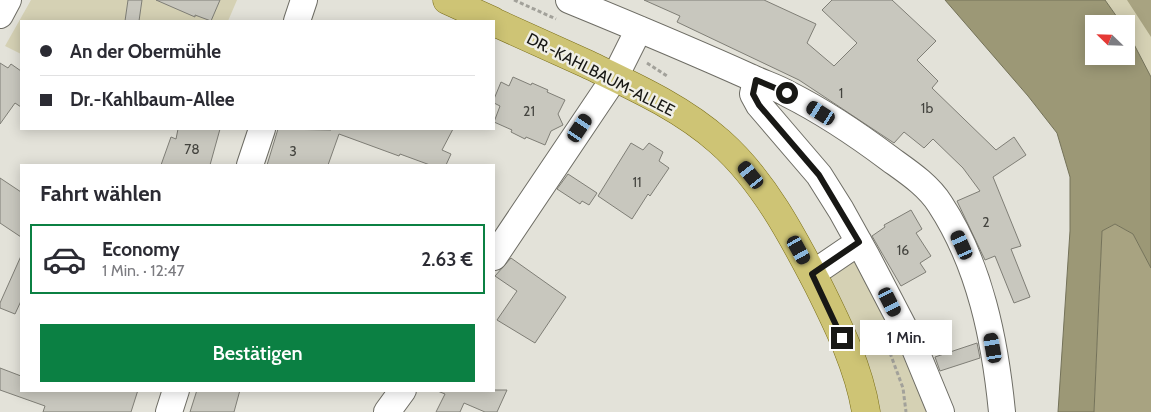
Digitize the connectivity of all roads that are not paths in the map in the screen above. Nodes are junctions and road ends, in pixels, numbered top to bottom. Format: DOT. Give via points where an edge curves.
graph roads {
  1 [pos="8,0"];
  2 [pos="304,0"];
  3 [pos="447,0"];
  4 [pos="569,0"];
  5 [pos="0,15"];
  6 [pos="297,20"];
  7 [pos="491,20"];
  8 [pos="495,22"];
  9 [pos="638,29"];
  10 [pos="615,77"];
  11 [pos="756,80"];
  12 [pos="262,130"];
  13 [pos="250,164"];
  14 [pos="859,242"];
  15 [pos="495,256"];
  16 [pos="812,274"];
  17 [pos="175,392"];
  18 [pos="402,392"];
  19 [pos="169,412"];
  20 [pos="387,412"];
  21 [pos="866,412"];
  22 [pos="941,412"];
  23 [pos="1002,412"];
  1 -- 5 [label="street"];
  2 -- 6 [label="street"];
  3 -- 7 [label="main road, DR.-KAHLBAUM-ALLEE"];
  4 -- 9 [label="street"];
  8 -- 10 [label="main road, DR.-KAHLBAUM-ALLEE"];
  9 -- 10 [label="street"];
  9 -- 11 [label="street"];
  10 -- 15 [label="street"];
  10 -- 16 [label="main road, DR.-KAHLBAUM-ALLEE" via="691,121 732,154 763,192"];
  11 -- 14 [label="street" via="753,94 759,105 819,175"];
  11 -- 23 [label="street" via="787,93 847,129 913,176 939,202 968,259 986,314"];
  12 -- 13 [label="street"];
  14 -- 16 [label="street"];
  14 -- 22 [label="street" via="914,349"];
  16 -- 21 [label="main road, DR.-KAHLBAUM-ALLEE" via="855,368"];
  17 -- 19 [label="street"];
  18 -- 20 [label="street"];
}
